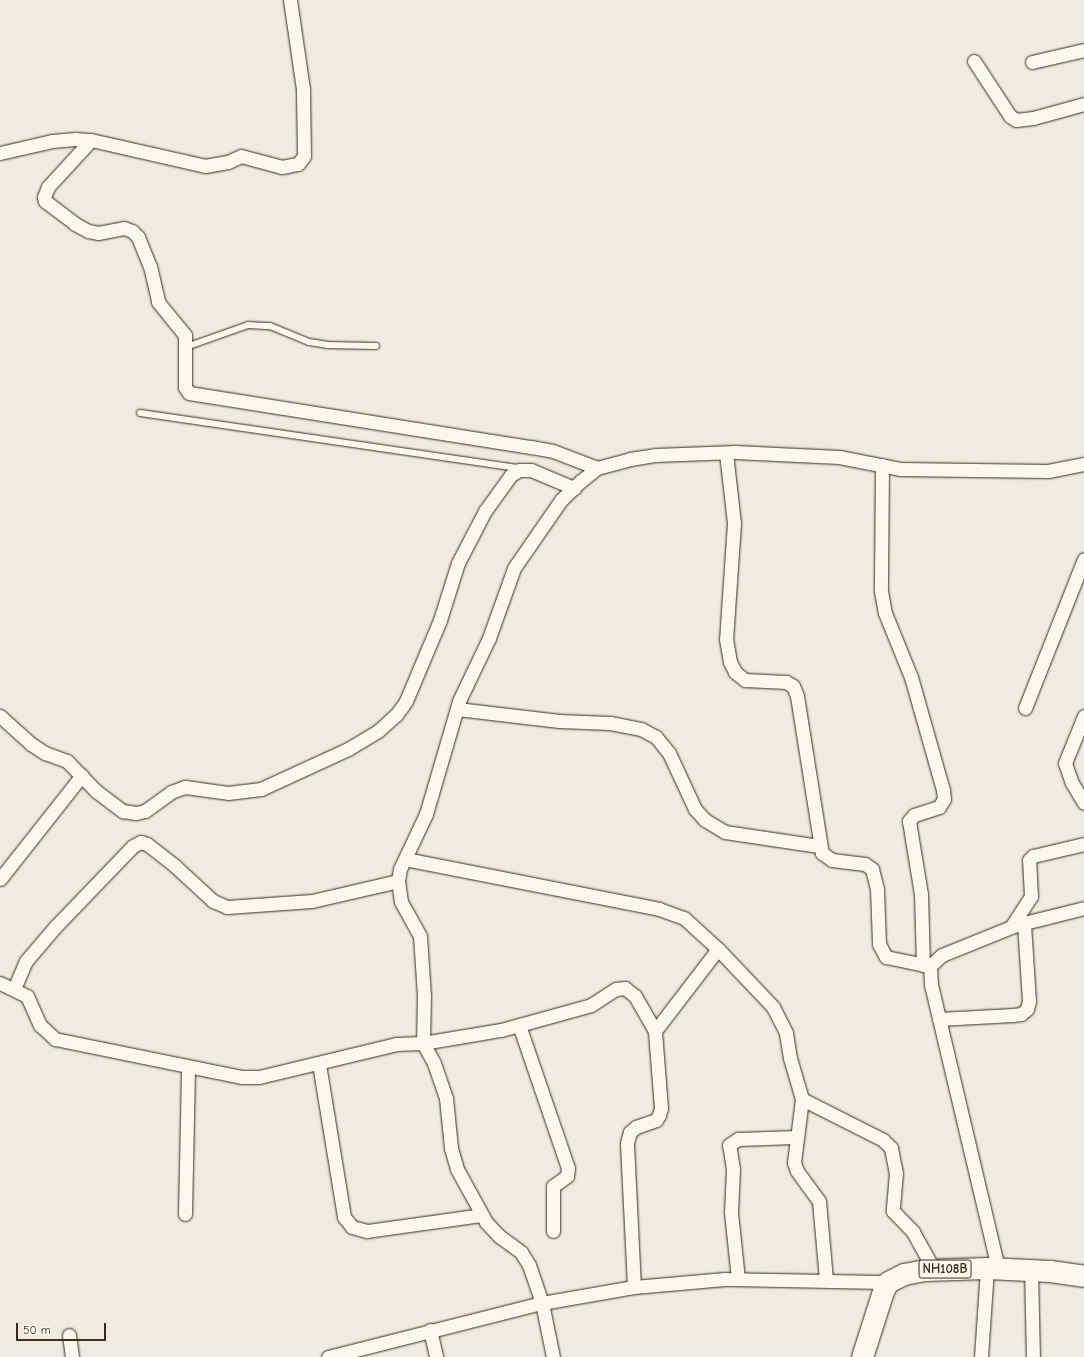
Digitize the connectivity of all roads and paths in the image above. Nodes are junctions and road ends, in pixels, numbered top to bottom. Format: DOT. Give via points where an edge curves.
graph roads {
  1 [pos="290,0"];
  2 [pos="1084,50"];
  3 [pos="974,61"];
  4 [pos="1032,62"];
  5 [pos="1084,104"];
  6 [pos="91,140"];
  7 [pos="0,153"];
  8 [pos="376,346"];
  9 [pos="186,347"];
  10 [pos="140,413"];
  11 [pos="726,452"];
  12 [pos="1084,464"];
  13 [pos="882,465"];
  14 [pos="597,468"];
  15 [pos="531,470"];
  16 [pos="574,488"];
  17 [pos="1084,559"];
  18 [pos="1024,708"];
  19 [pos="456,709"];
  20 [pos="0,716"];
  21 [pos="1084,716"];
  22 [pos="82,775"];
  23 [pos="1084,802"];
  24 [pos="1084,844"];
  25 [pos="819,846"];
  26 [pos="405,859"];
  27 [pos="0,879"];
  28 [pos="398,880"];
  29 [pos="1084,908"];
  30 [pos="1018,925"];
  31 [pos="718,949"];
  32 [pos="926,966"];
  33 [pos="0,983"];
  34 [pos="14,988"];
  35 [pos="939,1019"];
  36 [pos="519,1025"];
  37 [pos="655,1031"];
  38 [pos="423,1043"];
  39 [pos="319,1064"];
  40 [pos="188,1068"];
  41 [pos="802,1099"];
  42 [pos="796,1137"];
  43 [pos="185,1214"];
  44 [pos="482,1215"];
  45 [pos="553,1230"];
  46 [pos="993,1268"];
  47 [pos="934,1270"];
  48 [pos="1032,1270"];
  49 [pos="1084,1276"];
  50 [pos="738,1279"];
  51 [pos="826,1279"];
  52 [pos="888,1282"];
  53 [pos="634,1287"];
  54 [pos="542,1303"];
  55 [pos="430,1330"];
  56 [pos="68,1335"];
  57 [pos="72,1357"];
  58 [pos="328,1357"];
  59 [pos="436,1357"];
  60 [pos="553,1357"];
  61 [pos="862,1357"];
  62 [pos="981,1357"];
  63 [pos="1033,1357"];
  1 -- 6 [label="street" via="303,89 304,156 298,164 282,167 240,156 228,162 205,166"];
  2 -- 4 [label="street"];
  3 -- 5 [label="street" via="1010,116 1016,120"];
  6 -- 7 [label="street" via="63,139"];
  6 -- 9 [label="street" via="48,187 45,201 88,231 98,233 124,228 132,231 145,250 158,302 163,311 180,326"];
  8 -- 9 [label="lane" via="326,345 309,342 270,326 248,326"];
  9 -- 14 [label="street" via="185,386 189,393 553,451"];
  10 -- 15 [label="lane"];
  11 -- 13 [label="street" via="840,457"];
  11 -- 14 [label="street" via="655,455"];
  11 -- 25 [label="street" via="734,523 726,639 730,662 735,672 744,680 786,682 793,686 797,696"];
  12 -- 13 [label="street" via="1048,471 900,469"];
  13 -- 32 [label="street" via="881,591 885,613 911,677 944,799 939,807 914,815 909,821 921,894"];
  14 -- 16 [label="street"];
  15 -- 16 [label="street"];
  15 -- 22 [label="street" via="519,470 510,475 485,511 458,563 440,620 406,701 378,732 348,749 261,788 228,793 186,787 171,792 145,810 136,813 112,804"];
  16 -- 19 [label="street" via="561,500 514,568 489,638"];
  17 -- 18 [label="street"];
  19 -- 25 [label="street" via="559,721 610,723 641,729 656,737 669,753 695,809 705,820 725,832"];
  19 -- 26 [label="street" via="426,814"];
  20 -- 22 [label="street" via="31,744 45,753 67,761"];
  21 -- 23 [label="street" via="1065,763 1072,783"];
  22 -- 27 [label="street"];
  24 -- 30 [label="street" via="1033,856 1029,860 1031,896"];
  25 -- 32 [label="street" via="826,857 832,860 865,864 872,869 876,877 881,951 893,960"];
  26 -- 28 [label="street"];
  26 -- 31 [label="street" via="664,910 692,923"];
  28 -- 34 [label="street" via="312,901 227,907 213,901 175,866 141,842 133,846 55,927 26,961"];
  28 -- 38 [label="street" via="401,902 420,936 424,996"];
  29 -- 30 [label="street"];
  30 -- 32 [label="street" via="942,955"];
  30 -- 35 [label="street" via="1029,1002 1027,1009 1022,1014"];
  31 -- 37 [label="street"];
  31 -- 41 [label="street" via="773,1007 782,1022"];
  32 -- 35 [label="street"];
  33 -- 34 [label="street"];
  34 -- 40 [label="street" via="27,996 40,1026 55,1038"];
  35 -- 46 [label="street"];
  36 -- 37 [label="street" via="591,1004 616,989 625,988 635,996"];
  36 -- 38 [label="street" via="469,1037"];
  36 -- 45 [label="street" via="568,1168 566,1176 553,1186"];
  37 -- 53 [label="street" via="659,1116 656,1120 636,1127 630,1132 627,1143"];
  38 -- 39 [label="street" via="374,1048"];
  38 -- 44 [label="street" via="434,1063 446,1098 451,1148 457,1169"];
  39 -- 40 [label="street" via="259,1077"];
  39 -- 44 [label="street" via="344,1217 352,1227 367,1231"];
  40 -- 43 [label="street"];
  41 -- 42 [label="street" via="802,1118"];
  41 -- 47 [label="street" via="883,1140 891,1148 896,1173 893,1211 913,1232"];
  42 -- 50 [label="street" via="738,1139 728,1145 733,1169 731,1212"];
  42 -- 51 [label="street" via="794,1162 797,1171 819,1201"];
  44 -- 54 [label="street" via="499,1236 521,1252 529,1265"];
  46 -- 47 [label="highway, NH108B"];
  46 -- 48 [label="highway, NH108B"];
  46 -- 62 [label="street"];
  47 -- 52 [label="highway, NH108B" via="904,1274"];
  48 -- 49 [label="highway, NH108B"];
  48 -- 63 [label="street"];
  50 -- 51 [label="street"];
  50 -- 53 [label="street"];
  51 -- 52 [label="street"];
  52 -- 61 [label="highway"];
  53 -- 54 [label="street"];
  54 -- 55 [label="street"];
  54 -- 60 [label="street"];
  55 -- 58 [label="street"];
  55 -- 59 [label="street"];
  56 -- 57 [label="street"];
}
